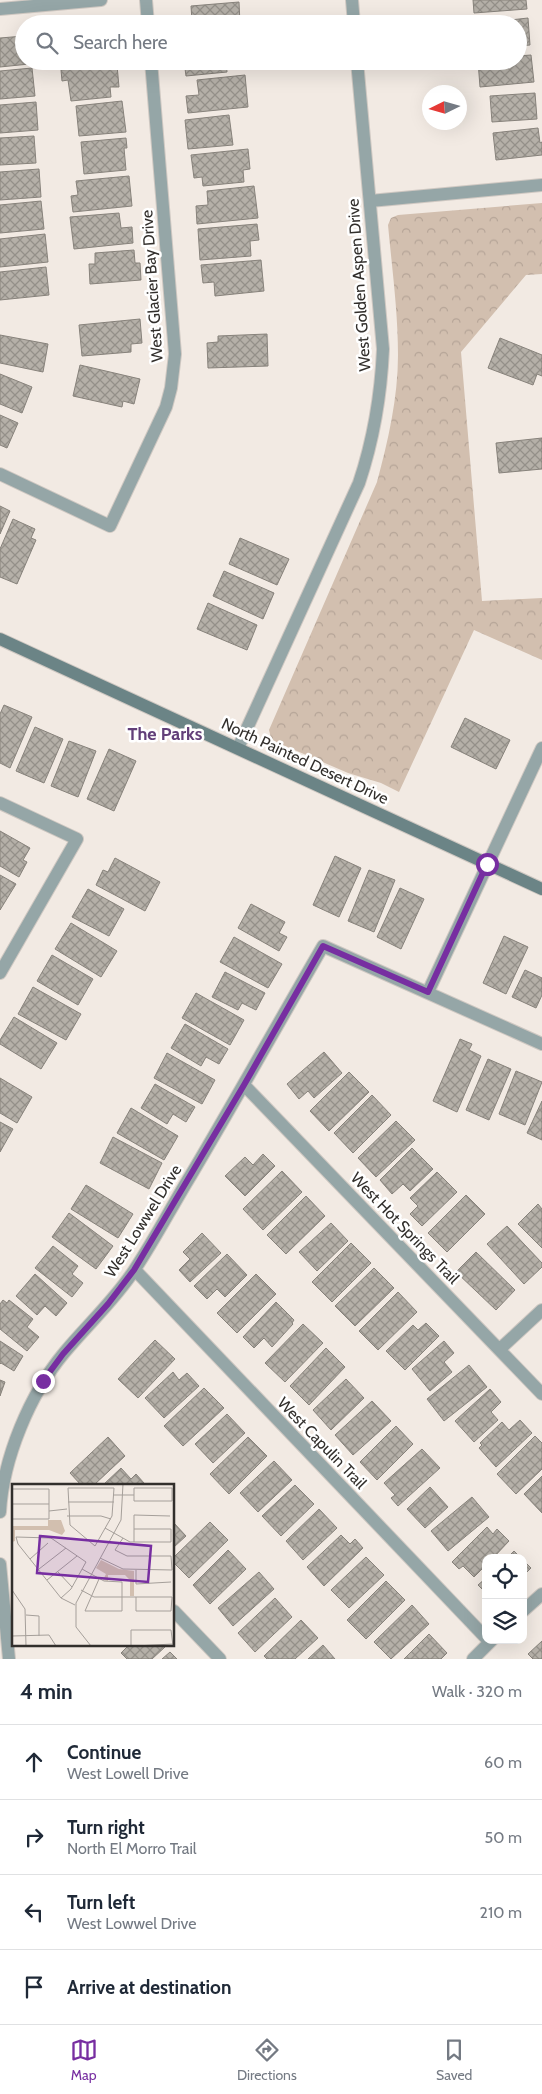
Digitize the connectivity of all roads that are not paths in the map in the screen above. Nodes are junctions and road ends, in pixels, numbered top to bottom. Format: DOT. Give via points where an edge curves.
graph roads {
  1 [pos="100,0"];
  2 [pos="146,0"];
  3 [pos="352,0"];
  4 [pos="0,9"];
  5 [pos="147,15"];
  6 [pos="353,15"];
  7 [pos="152,70"];
  8 [pos="358,70"];
  9 [pos="542,185"];
  10 [pos="370,201"];
  11 [pos="0,474"];
  12 [pos="0,639"];
  13 [pos="238,748"];
  14 [pos="542,748"];
  15 [pos="0,802"];
  16 [pos="487,864"];
  17 [pos="542,889"];
  18 [pos="0,973"];
  19 [pos="428,992"];
  20 [pos="542,1044"];
  21 [pos="244,1085"];
  22 [pos="134,1270"];
  23 [pos="542,1310"];
  24 [pos="500,1349"];
  25 [pos="542,1394"];
  26 [pos="0,1512"];
  27 [pos="0,1564"];
  28 [pos="542,1594"];
  29 [pos="527,1607"];
  30 [pos="175,1612"];
  31 [pos="482,1633"];
  32 [pos="486,1644"];
  33 [pos="8,1659"];
  34 [pos="220,1659"];
  35 [pos="473,1659"];
  1 -- 4 [label="street"];
  2 -- 5 [label="street"];
  3 -- 6 [label="street"];
  7 -- 11 [label="street, West Glacier Bay Drive" via="175,354 166,407 110,526"];
  8 -- 10 [label="street, West Golden Aspen Drive"];
  9 -- 10 [label="street"];
  10 -- 13 [label="street, West Golden Aspen Drive" via="383,349 381,383 369,451 359,483"];
  12 -- 13 [label="street, North Painted Desert Drive"];
  13 -- 16 [label="street, North Painted Desert Drive"];
  14 -- 16 [label="street"];
  15 -- 18 [label="street" via="77,839"];
  16 -- 17 [label="street, North Painted Desert Drive"];
  16 -- 19 [label="street"];
  19 -- 20 [label="street"];
  19 -- 21 [label="street, West Lowwel Drive" via="323,946"];
  21 -- 22 [label="street, West Lowwel Drive"];
  21 -- 24 [label="street, West Hot Springs Trail"];
  22 -- 26 [label="street, West Lowwel Drive" via="43,1381 20,1429 1,1494"];
  22 -- 31 [label="street, West Capulin Trail"];
  23 -- 24 [label="street"];
  24 -- 25 [label="street, West Hot Springs Trail"];
  27 -- 33 [label="street"];
  28 -- 29 [label="street"];
  30 -- 34 [label="street"];
  32 -- 35 [label="street"];
}
